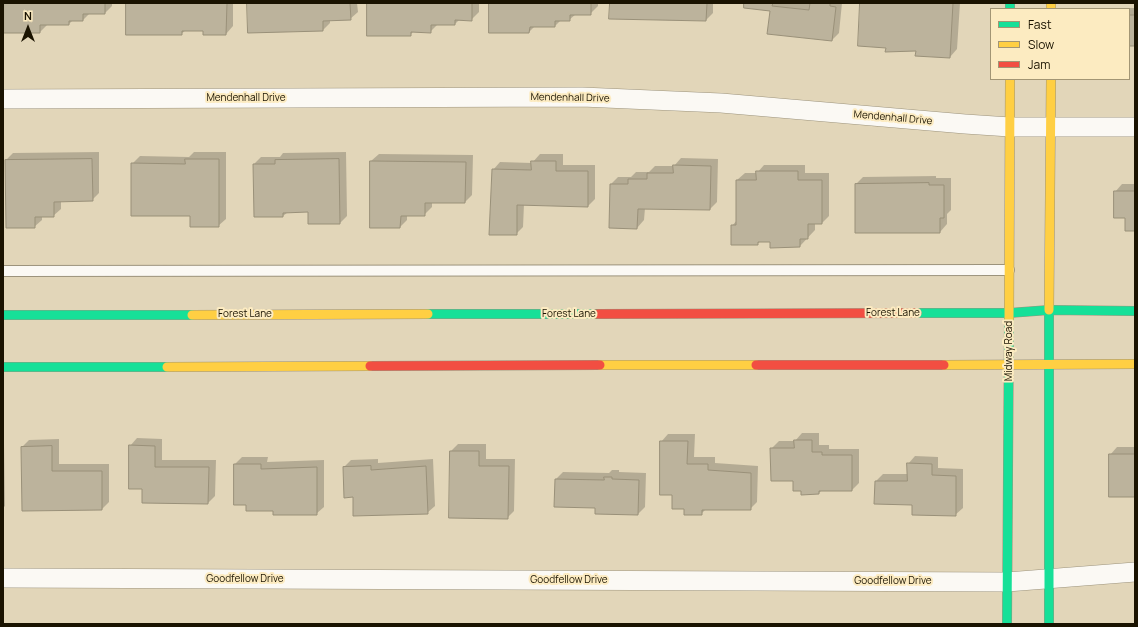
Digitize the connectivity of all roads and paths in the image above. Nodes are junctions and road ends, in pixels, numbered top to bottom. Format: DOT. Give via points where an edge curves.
graph roads {
  1 [pos="1010,80"];
  2 [pos="1051,80"];
  3 [pos="3,99"];
  4 [pos="1010,127"];
  5 [pos="1051,127"];
  6 [pos="1135,127"];
  7 [pos="1009,270"];
  8 [pos="3,271"];
  9 [pos="1049,310"];
  10 [pos="1135,311"];
  11 [pos="1009,312"];
  12 [pos="3,315"];
  13 [pos="1008,364"];
  14 [pos="1049,364"];
  15 [pos="1135,364"];
  16 [pos="3,367"];
  17 [pos="1135,572"];
  18 [pos="3,578"];
  19 [pos="1049,578"];
  20 [pos="1007,582"];
  21 [pos="1007,624"];
  22 [pos="1049,624"];
  1 -- 4 [label="main road, Midway Road"];
  2 -- 5 [label="main road"];
  3 -- 4 [label="street, Mendenhall Drive" via="582,97 721,104"];
  4 -- 5 [label="street, Mendenhall Drive"];
  4 -- 7 [label="main road, Midway Road"];
  5 -- 6 [label="street, Mendenhall Drive"];
  5 -- 9 [label="main road"];
  7 -- 8 [label="lane"];
  7 -- 11 [label="main road, Midway Road"];
  9 -- 10 [label="main road, Forest Lane"];
  9 -- 11 [label="main road, Forest Lane"];
  9 -- 14 [label="main road"];
  11 -- 12 [label="main road, Forest Lane"];
  11 -- 13 [label="main road, Midway Road"];
  13 -- 14 [label="main road"];
  13 -- 16 [label="main road"];
  13 -- 20 [label="main road, Midway Road"];
  14 -- 15 [label="main road"];
  14 -- 19 [label="main road"];
  17 -- 19 [label="street, Goodfellow Drive"];
  18 -- 20 [label="street, Goodfellow Drive"];
  19 -- 20 [label="street, Goodfellow Drive"];
  19 -- 22 [label="main road"];
  20 -- 21 [label="main road, Midway Road"];
}
